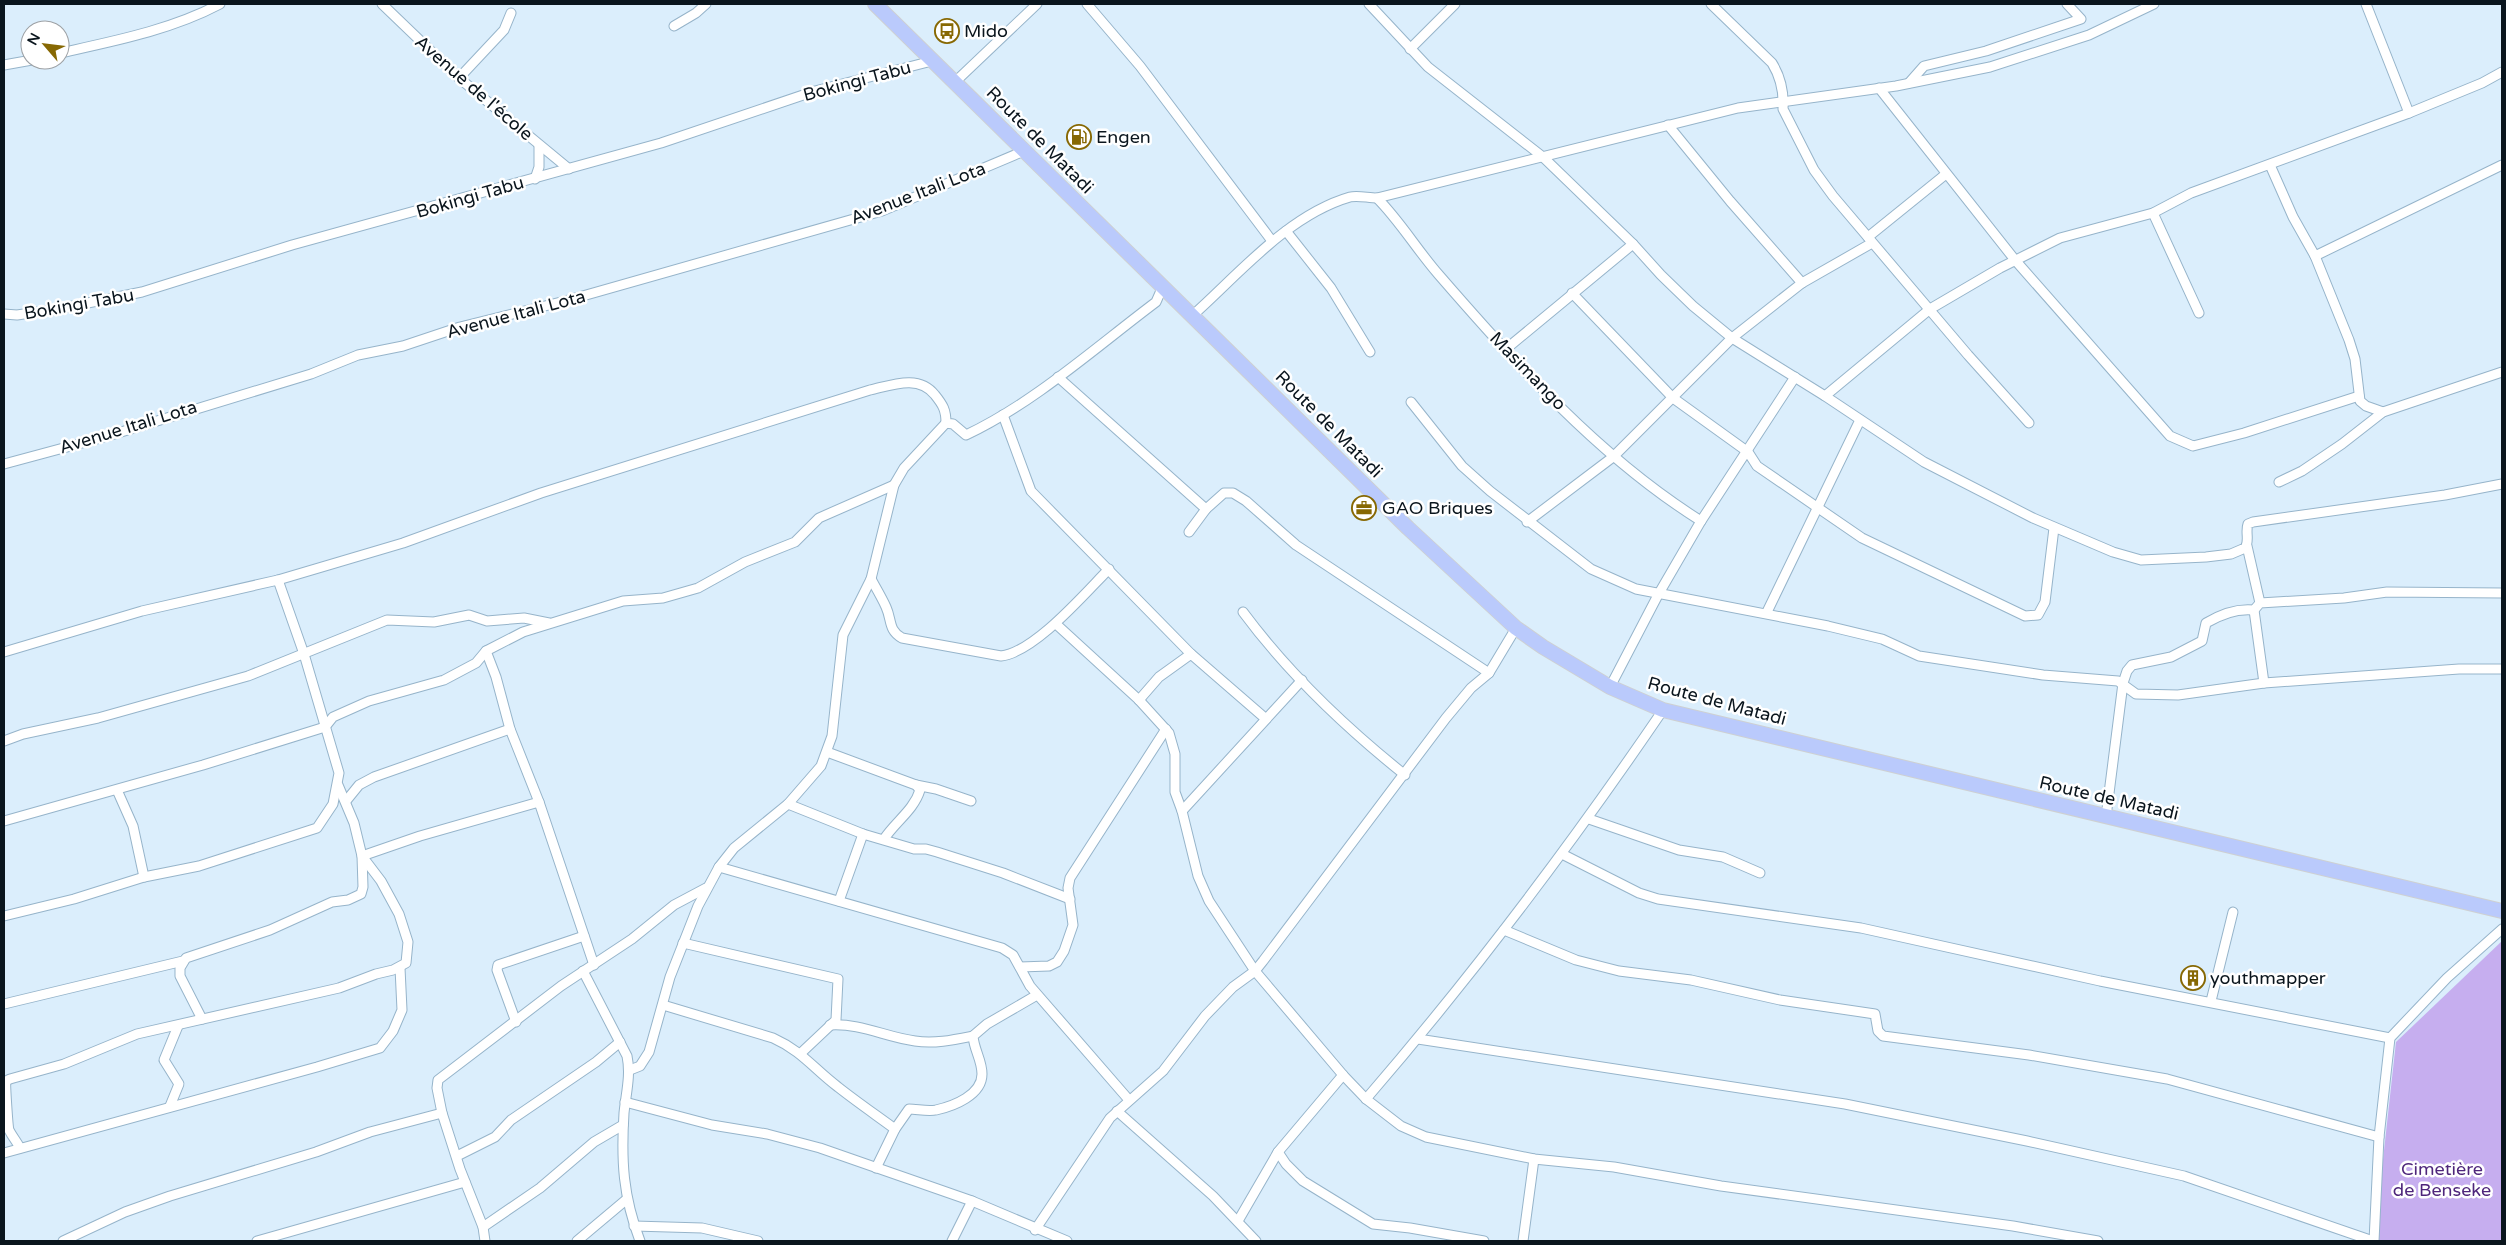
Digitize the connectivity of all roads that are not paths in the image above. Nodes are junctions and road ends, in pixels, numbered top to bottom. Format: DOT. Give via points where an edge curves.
graph roads {
  1 [pos="220,4"];
  2 [pos="382,4"];
  3 [pos="706,4"];
  4 [pos="875,4"];
  5 [pos="1037,4"];
  6 [pos="1087,4"];
  7 [pos="1369,4"];
  8 [pos="1455,4"];
  9 [pos="1711,4"];
  10 [pos="2067,4"];
  11 [pos="2154,4"];
  12 [pos="2366,4"];
  13 [pos="511,13"];
  14 [pos="674,26"];
  15 [pos="1410,49"];
  16 [pos="70,51"];
  17 [pos="932,61"];
  18 [pos="20,62"];
  19 [pos="4,65"];
  20 [pos="2502,72"];
  21 [pos="458,78"];
  22 [pos="955,82"];
  23 [pos="1908,83"];
  24 [pos="1879,88"];
  25 [pos="1784,101"];
  26 [pos="2409,113"];
  27 [pos="1668,126"];
  28 [pos="539,146"];
  29 [pos="1024,151"];
  30 [pos="1543,156"];
  31 [pos="2270,165"];
  32 [pos="2502,166"];
  33 [pos="569,169"];
  34 [pos="1946,174"];
  35 [pos="535,179"];
  36 [pos="1377,198"];
  37 [pos="2153,213"];
  38 [pos="1286,231"];
  39 [pos="1870,240"];
  40 [pos="1272,241"];
  41 [pos="1633,244"];
  42 [pos="2315,256"];
  43 [pos="2015,260"];
  44 [pos="1802,284"];
  45 [pos="1162,286"];
  46 [pos="1572,293"];
  47 [pos="1930,309"];
  48 [pos="2199,313"];
  49 [pos="4,314"];
  50 [pos="1193,315"];
  51 [pos="1732,338"];
  52 [pos="1506,349"];
  53 [pos="1370,352"];
  54 [pos="2502,372"];
  55 [pos="1058,377"];
  56 [pos="1795,377"];
  57 [pos="1825,396"];
  58 [pos="2359,396"];
  59 [pos="1673,398"];
  60 [pos="1411,402"];
  61 [pos="2383,412"];
  62 [pos="1003,415"];
  63 [pos="1860,420"];
  64 [pos="946,423"];
  65 [pos="2030,423"];
  66 [pos="1748,452"];
  67 [pos="1613,457"];
  68 [pos="4,464"];
  69 [pos="2279,482"];
  70 [pos="2502,484"];
  71 [pos="894,485"];
  72 [pos="1818,506"];
  73 [pos="1206,509"];
  74 [pos="1701,521"];
  75 [pos="1527,522"];
  76 [pos="2054,528"];
  77 [pos="1189,532"];
  78 [pos="2247,546"];
  79 [pos="1109,569"];
  80 [pos="871,579"];
  81 [pos="278,580"];
  82 [pos="2502,593"];
  83 [pos="1658,595"];
  84 [pos="2257,606"];
  85 [pos="1243,612"];
  86 [pos="1767,612"];
  87 [pos="550,623"];
  88 [pos="1056,624"];
  89 [pos="1516,628"];
  90 [pos="486,651"];
  91 [pos="4,652"];
  92 [pos="304,654"];
  93 [pos="1191,654"];
  94 [pos="2502,669"];
  95 [pos="1490,673"];
  96 [pos="1302,680"];
  97 [pos="2264,683"];
  98 [pos="2123,684"];
  99 [pos="1610,687"];
  100 [pos="1139,700"];
  101 [pos="1663,710"];
  102 [pos="1266,719"];
  103 [pos="325,727"];
  104 [pos="510,729"];
  105 [pos="1166,729"];
  106 [pos="4,741"];
  107 [pos="827,752"];
  108 [pos="1405,775"];
  109 [pos="338,785"];
  110 [pos="916,785"];
  111 [pos="117,790"];
  112 [pos="346,801"];
  113 [pos="971,801"];
  114 [pos="539,802"];
  115 [pos="788,804"];
  116 [pos="1182,811"];
  117 [pos="2106,817"];
  118 [pos="1589,819"];
  119 [pos="4,821"];
  120 [pos="863,834"];
  121 [pos="884,839"];
  122 [pos="1562,854"];
  123 [pos="362,856"];
  124 [pos="719,867"];
  125 [pos="1760,872"];
  126 [pos="144,877"];
  127 [pos="706,888"];
  128 [pos="1070,899"];
  129 [pos="839,900"];
  130 [pos="2502,911"];
  131 [pos="2233,912"];
  132 [pos="4,916"];
  133 [pos="2502,929"];
  134 [pos="1504,930"];
  135 [pos="584,936"];
  136 [pos="684,943"];
  137 [pos="183,961"];
  138 [pos="594,965"];
  139 [pos="1020,967"];
  140 [pos="400,968"];
  141 [pos="583,971"];
  142 [pos="1255,972"];
  143 [pos="1037,995"];
  144 [pos="2211,1001"];
  145 [pos="4,1004"];
  146 [pos="663,1005"];
  147 [pos="202,1019"];
  148 [pos="516,1022"];
  149 [pos="830,1025"];
  150 [pos="178,1026"];
  151 [pos="973,1036"];
  152 [pos="2390,1038"];
  153 [pos="1418,1039"];
  154 [pos="620,1042"];
  155 [pos="801,1053"];
  156 [pos="630,1070"];
  157 [pos="1343,1075"];
  158 [pos="4,1084"];
  159 [pos="1366,1099"];
  160 [pos="1130,1100"];
  161 [pos="625,1102"];
  162 [pos="170,1106"];
  163 [pos="1117,1111"];
  164 [pos="442,1114"];
  165 [pos="624,1124"];
  166 [pos="895,1129"];
  167 [pos="2379,1137"];
  168 [pos="20,1148"];
  169 [pos="1278,1152"];
  170 [pos="4,1153"];
  171 [pos="457,1156"];
  172 [pos="1534,1159"];
  173 [pos="876,1168"];
  174 [pos="465,1182"];
  175 [pos="627,1198"];
  176 [pos="972,1201"];
  177 [pos="1238,1221"];
  178 [pos="634,1226"];
  179 [pos="483,1227"];
  180 [pos="1035,1230"];
  181 [pos="63,1241"];
  182 [pos="256,1241"];
  183 [pos="486,1241"];
  184 [pos="577,1241"];
  185 [pos="640,1241"];
  186 [pos="758,1241"];
  187 [pos="952,1241"];
  188 [pos="1067,1241"];
  189 [pos="1256,1241"];
  190 [pos="1484,1241"];
  191 [pos="1524,1241"];
  192 [pos="2098,1241"];
  193 [pos="2373,1241"];
  1 -- 16 [label="street" via="160,28"];
  2 -- 21 [label="street, Avenue de l'école"];
  3 -- 14 [label="street"];
  4 -- 17 [label="highway, Route de Matadi"];
  5 -- 22 [label="street"];
  6 -- 40 [label="street" via="1140,66"];
  7 -- 15 [label="street"];
  8 -- 15 [label="street"];
  9 -- 25 [label="street" via="1772,63"];
  10 -- 23 [label="street" via="2081,19 1986,51 1924,66"];
  11 -- 23 [label="street" via="2089,35 2026,57"];
  12 -- 26 [label="street"];
  13 -- 21 [label="street" via="504,30"];
  15 -- 30 [label="street" via="1428,67"];
  17 -- 22 [label="highway, Route de Matadi"];
  17 -- 33 [label="street, Bokingi Tabu" via="815,91 714,127"];
  18 -- 19 [label="street"];
  20 -- 26 [label="street"];
  21 -- 28 [label="street, Avenue de l'école"];
  22 -- 29 [label="highway, Route de Matadi"];
  23 -- 24 [label="street"];
  24 -- 25 [label="street"];
  24 -- 34 [label="street"];
  25 -- 27 [label="street" via="1738,108"];
  25 -- 39 [label="street" via="1783,109 1814,170"];
  26 -- 31 [label="street"];
  27 -- 30 [label="street"];
  27 -- 44 [label="street"];
  28 -- 33 [label="street, Avenue de l'école"];
  28 -- 35 [label="street" via="540,168"];
  29 -- 45 [label="highway, Route de Matadi"];
  29 -- 68 [label="street, Avenue Itali Lota" via="882,211 565,301 460,327 403,346 358,355 311,374"];
  30 -- 36 [label="street"];
  30 -- 41 [label="street"];
  31 -- 37 [label="street" via="2191,193"];
  31 -- 42 [label="street"];
  32 -- 42 [label="street"];
  33 -- 35 [label="street, Bokingi Tabu"];
  34 -- 39 [label="street"];
  34 -- 43 [label="street"];
  35 -- 49 [label="street, Bokingi Tabu" via="292,245 142,292 58,309"];
  36 -- 38 [label="street" via="1351,197 1310,215"];
  36 -- 52 [label="street, Masimango" via="1433,269"];
  37 -- 43 [label="street" via="2069,234"];
  37 -- 48 [label="street"];
  38 -- 40 [label="street"];
  38 -- 53 [label="street" via="1331,288"];
  39 -- 44 [label="street"];
  39 -- 47 [label="street"];
  40 -- 50 [label="street"];
  41 -- 46 [label="street"];
  41 -- 51 [label="street" via="1680,294"];
  42 -- 58 [label="street" via="2355,359"];
  43 -- 47 [label="street"];
  43 -- 58 [label="street" via="2164,431 2177,440 2193,446"];
  44 -- 51 [label="street"];
  45 -- 50 [label="highway, Route de Matadi"];
  45 -- 55 [label="street" via="1156,302"];
  46 -- 52 [label="street"];
  46 -- 59 [label="street"];
  47 -- 57 [label="street"];
  47 -- 65 [label="street"];
  50 -- 89 [label="highway, Route de Matadi" via="1408,528"];
  51 -- 56 [label="street"];
  51 -- 59 [label="street"];
  52 -- 67 [label="street, Masimango"];
  54 -- 61 [label="street"];
  55 -- 62 [label="street"];
  55 -- 73 [label="street"];
  56 -- 57 [label="street"];
  56 -- 66 [label="street"];
  57 -- 63 [label="street"];
  58 -- 61 [label="street" via="2366,406"];
  59 -- 66 [label="street"];
  59 -- 67 [label="street"];
  60 -- 75 [label="street" via="1462,466"];
  61 -- 69 [label="street" via="2342,444"];
  62 -- 64 [label="street" via="966,435 953,424"];
  62 -- 79 [label="street" via="1031,491"];
  63 -- 72 [label="street"];
  63 -- 76 [label="street" via="1924,462"];
  64 -- 71 [label="street" via="904,468"];
  64 -- 81 [label="street" via="946,408 923,384 907,382 870,390 541,493 403,543"];
  66 -- 72 [label="street" via="1757,466"];
  66 -- 74 [label="street"];
  67 -- 74 [label="street, Masimango" via="1662,497"];
  67 -- 75 [label="street"];
  70 -- 78 [label="street" via="2253,522 2246,528"];
  71 -- 80 [label="street"];
  71 -- 87 [label="street" via="819,518 795,542 745,562 698,588 662,598 623,602"];
  72 -- 76 [label="street" via="1862,538 2025,616 2038,615 2045,602"];
  72 -- 86 [label="street"];
  73 -- 77 [label="street"];
  73 -- 95 [label="street" via="1224,493 1233,493 1296,545"];
  74 -- 83 [label="street"];
  75 -- 83 [label="street" via="1591,569 1636,590"];
  76 -- 78 [label="street" via="2113,552 2150,561 2231,554"];
  78 -- 84 [label="street"];
  79 -- 88 [label="street"];
  79 -- 93 [label="street"];
  80 -- 88 [label="street" via="888,610 890,626 902,638 1001,656 1019,650"];
  80 -- 107 [label="street" via="843,636 838,697"];
  81 -- 91 [label="street" via="142,612"];
  81 -- 92 [label="street"];
  82 -- 84 [label="street" via="2387,592"];
  83 -- 86 [label="street"];
  83 -- 99 [label="street"];
  84 -- 97 [label="street"];
  84 -- 98 [label="street" via="2223,613 2206,623 2202,641 2171,657 2132,665"];
  85 -- 96 [label="street" via="1272,651"];
  86 -- 98 [label="street" via="1882,639 1919,656"];
  87 -- 90 [label="street" via="508,638"];
  87 -- 92 [label="street" via="524,618 487,621 469,615 434,622 387,620"];
  88 -- 100 [label="street"];
  89 -- 95 [label="street"];
  89 -- 99 [label="highway, Route de Matadi"];
  90 -- 103 [label="street" via="476,663 444,680 370,701 333,717"];
  90 -- 104 [label="street"];
  92 -- 103 [label="street"];
  92 -- 106 [label="street" via="248,676"];
  93 -- 100 [label="street" via="1159,677"];
  93 -- 102 [label="street"];
  94 -- 97 [label="street"];
  95 -- 108 [label="street" via="1471,688"];
  96 -- 102 [label="street"];
  96 -- 108 [label="street" via="1353,733"];
  97 -- 98 [label="street" via="2178,695 2136,694"];
  98 -- 117 [label="street"];
  99 -- 101 [label="highway, Route de Matadi"];
  100 -- 105 [label="street"];
  101 -- 117 [label="highway, Route de Matadi"];
  101 -- 118 [label="street"];
  102 -- 116 [label="street"];
  103 -- 109 [label="street" via="339,773"];
  103 -- 111 [label="street"];
  104 -- 112 [label="street" via="374,778 359,785"];
  104 -- 114 [label="street"];
  105 -- 116 [label="street" via="1175,754 1174,792"];
  105 -- 128 [label="street" via="1070,878"];
  107 -- 110 [label="street"];
  107 -- 115 [label="street" via="820,766"];
  108 -- 142 [label="street"];
  109 -- 112 [label="street"];
  109 -- 126 [label="street" via="332,804 317,828 199,866"];
  110 -- 113 [label="street"];
  110 -- 121 [label="street" via="920,790 914,805 893,825"];
  111 -- 119 [label="street"];
  111 -- 126 [label="street" via="133,826"];
  112 -- 123 [label="street"];
  114 -- 123 [label="street"];
  114 -- 135 [label="street"];
  115 -- 120 [label="street"];
  115 -- 124 [label="street" via="734,848"];
  116 -- 142 [label="street" via="1191,853 1205,893"];
  117 -- 130 [label="highway, Route de Matadi"];
  118 -- 122 [label="street"];
  118 -- 125 [label="street" via="1679,850 1723,857"];
  120 -- 121 [label="street"];
  120 -- 129 [label="street"];
  121 -- 128 [label="street" via="1004,873"];
  122 -- 134 [label="street"];
  122 -- 144 [label="street" via="1658,899 1861,928 2100,981"];
  123 -- 137 [label="street" via="361,894 332,902 270,930"];
  123 -- 140 [label="street" via="381,881 399,914 408,942 406,963"];
  124 -- 127 [label="street"];
  124 -- 129 [label="street"];
  126 -- 132 [label="street"];
  127 -- 136 [label="street"];
  127 -- 138 [label="street" via="674,906"];
  128 -- 139 [label="street" via="1073,925 1057,962 1049,966"];
  129 -- 139 [label="street" via="1002,948 1013,955"];
  131 -- 144 [label="street"];
  133 -- 152 [label="street" via="2447,978"];
  134 -- 153 [label="street"];
  134 -- 167 [label="street" via="1576,960 1619,971 1692,980 1780,1000 1875,1014 1878,1031 1883,1036 2029,1055 2167,1079"];
  135 -- 138 [label="street"];
  135 -- 148 [label="street" via="498,965 496,970"];
  136 -- 146 [label="street"];
  136 -- 149 [label="street" via="838,979 838,1011 836,1020"];
  137 -- 145 [label="street"];
  137 -- 147 [label="street" via="180,976"];
  138 -- 141 [label="street"];
  139 -- 143 [label="street"];
  140 -- 147 [label="street" via="339,988"];
  140 -- 162 [label="street" via="402,1010 393,1031 380,1048"];
  141 -- 148 [label="street"];
  141 -- 154 [label="street"];
  142 -- 157 [label="street"];
  142 -- 160 [label="street" via="1233,987 1205,1016 1163,1071"];
  143 -- 151 [label="street" via="987,1024"];
  143 -- 160 [label="street"];
  144 -- 152 [label="street"];
  146 -- 155 [label="street" via="773,1038"];
  146 -- 156 [label="street" via="649,1052 640,1066"];
  147 -- 150 [label="street"];
  148 -- 164 [label="street" via="438,1080"];
  149 -- 151 [label="street" via="855,1025 929,1043"];
  149 -- 155 [label="street"];
  150 -- 158 [label="street" via="137,1034 44,1071 10,1079"];
  150 -- 162 [label="street" via="164,1060 179,1084"];
  151 -- 166 [label="street" via="981,1063 982,1082 979,1086 966,1099 935,1110 909,1109"];
  152 -- 167 [label="street"];
  153 -- 159 [label="street"];
  153 -- 193 [label="street" via="1845,1104 2026,1141 2184,1176"];
  154 -- 156 [label="street"];
  154 -- 171 [label="street" via="511,1120 495,1137"];
  155 -- 166 [label="street" via="837,1086"];
  156 -- 161 [label="street"];
  157 -- 159 [label="street"];
  157 -- 169 [label="street"];
  158 -- 168 [label="street" via="9,1110 8,1127"];
  159 -- 172 [label="street" via="1401,1126 1426,1137"];
  160 -- 163 [label="street"];
  161 -- 165 [label="street"];
  161 -- 173 [label="street" via="712,1125 797,1141"];
  162 -- 168 [label="street"];
  163 -- 177 [label="street"];
  163 -- 180 [label="street"];
  164 -- 171 [label="street"];
  164 -- 181 [label="street" via="370,1132 316,1152 170,1196"];
  165 -- 175 [label="street" via="622,1162"];
  165 -- 179 [label="street" via="594,1142 540,1188"];
  166 -- 173 [label="street"];
  167 -- 193 [label="street"];
  168 -- 170 [label="street"];
  169 -- 177 [label="street"];
  169 -- 190 [label="street" via="1303,1181 1373,1224"];
  171 -- 174 [label="street"];
  172 -- 191 [label="street"];
  172 -- 192 [label="street" via="1614,1167 1721,1186 2013,1226"];
  173 -- 176 [label="street"];
  174 -- 179 [label="street"];
  174 -- 182 [label="street"];
  175 -- 178 [label="street"];
  175 -- 184 [label="street"];
  176 -- 180 [label="street"];
  176 -- 187 [label="street"];
  177 -- 189 [label="street"];
  178 -- 185 [label="street"];
  178 -- 186 [label="street" via="702,1228"];
  179 -- 183 [label="street"];
  180 -- 188 [label="street"];
}
